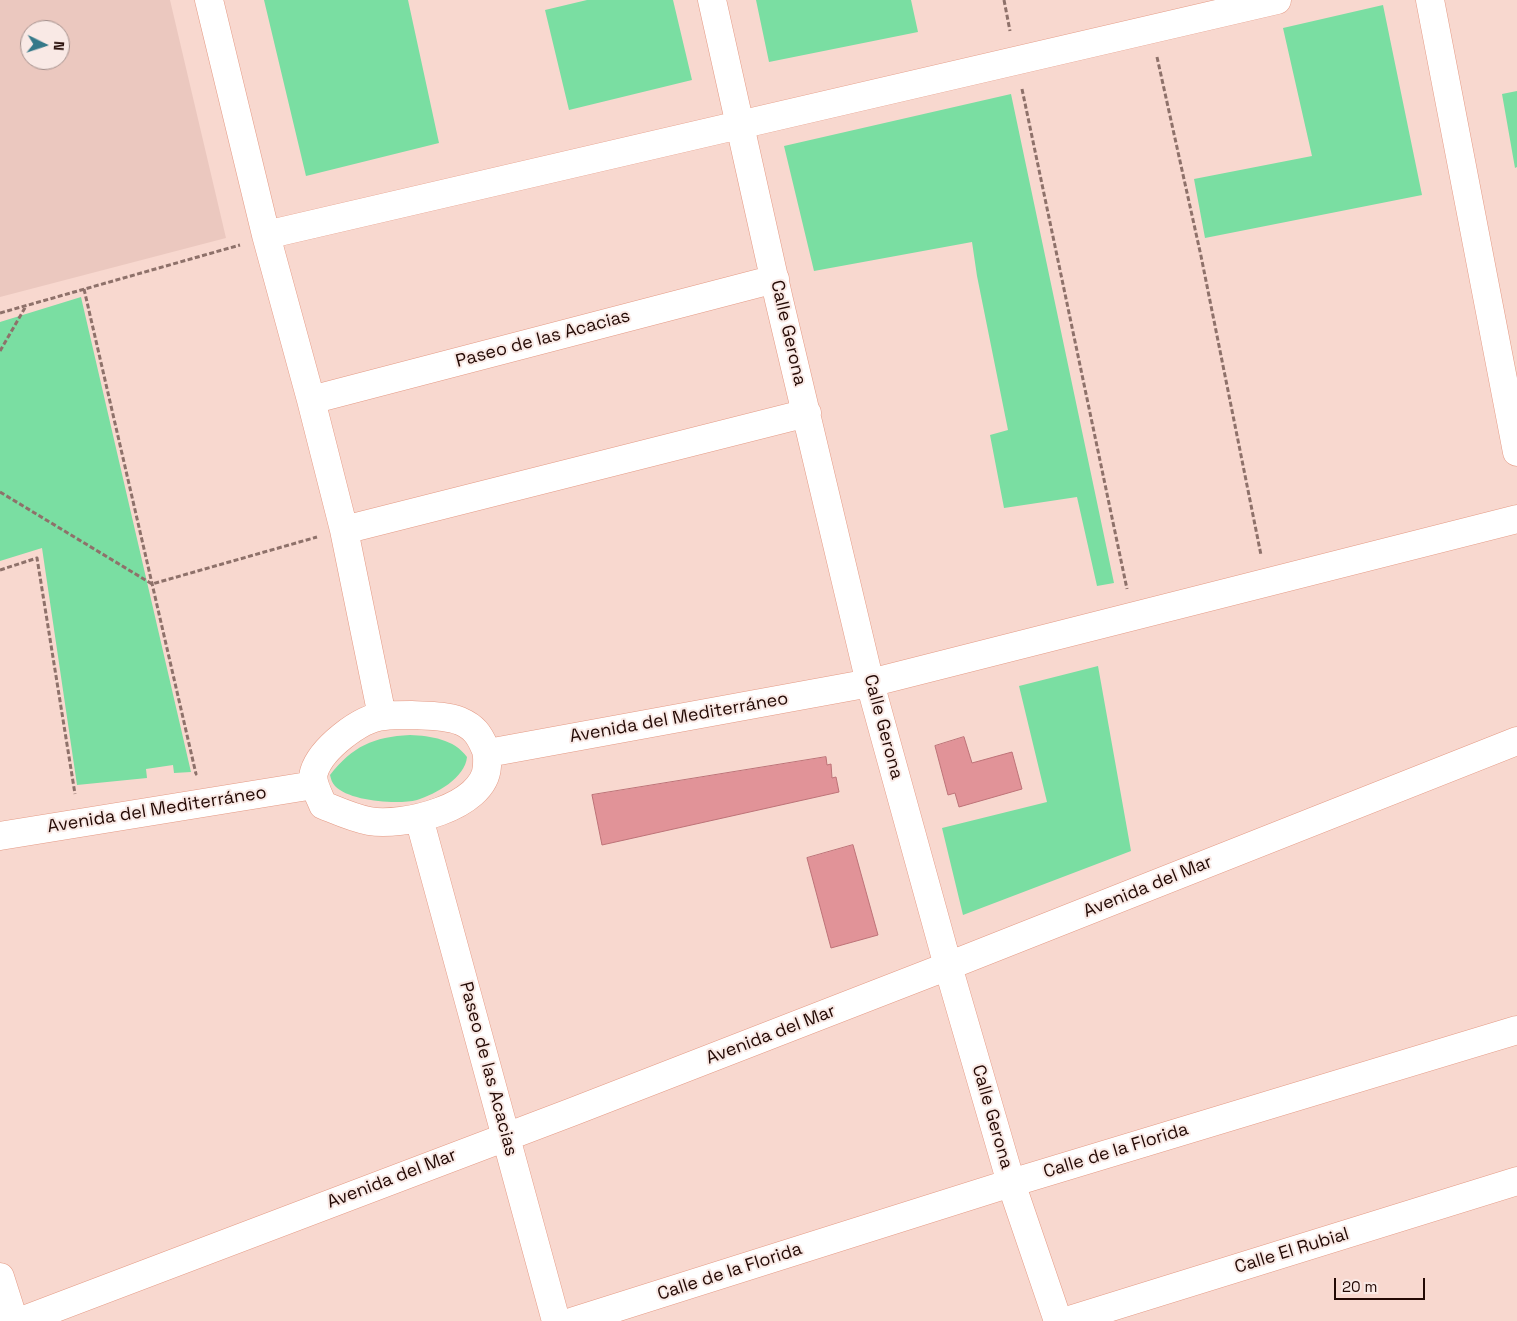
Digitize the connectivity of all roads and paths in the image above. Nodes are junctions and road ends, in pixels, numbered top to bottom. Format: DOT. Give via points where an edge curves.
graph roads {
  1 [pos="209,0"];
  2 [pos="712,0"];
  3 [pos="1277,0"];
  4 [pos="1430,0"];
  5 [pos="1151,29"];
  6 [pos="1016,60"];
  7 [pos="739,124"];
  8 [pos="266,235"];
  9 [pos="775,278"];
  10 [pos="84,289"];
  11 [pos="26,306"];
  12 [pos="0,313"];
  13 [pos="0,351"];
  14 [pos="311,400"];
  15 [pos="807,413"];
  16 [pos="1517,452"];
  17 [pos="0,492"];
  18 [pos="1517,519"];
  19 [pos="344,530"];
  20 [pos="0,570"];
  21 [pos="1266,582"];
  22 [pos="152,584"];
  23 [pos="1133,616"];
  24 [pos="870,683"];
  25 [pos="382,716"];
  26 [pos="1517,741"];
  27 [pos="488,753"];
  28 [pos="196,774"];
  29 [pos="314,784"];
  30 [pos="75,794"];
  31 [pos="418,818"];
  32 [pos="0,836"];
  33 [pos="948,966"];
  34 [pos="1517,1030"];
  35 [pos="506,1136"];
  36 [pos="1517,1181"];
  37 [pos="1011,1183"];
  38 [pos="0,1277"];
  39 [pos="14,1321"];
  40 [pos="21,1321"];
  41 [pos="556,1321"];
  42 [pos="574,1321"];
  43 [pos="1058,1321"];
  44 [pos="1066,1321"];
  1 -- 8 [label="street"];
  2 -- 7 [label="street, Calle Gerona"];
  3 -- 5 [label="street"];
  4 -- 16 [label="street"];
  5 -- 6 [label="street"];
  5 -- 21 [label="path" via="1202,256"];
  6 -- 7 [label="street"];
  6 -- 23 [label="path"];
  7 -- 8 [label="street"];
  7 -- 9 [label="street, Calle Gerona"];
  8 -- 10 [label="path"];
  8 -- 14 [label="street"];
  9 -- 14 [label="street, Paseo de las Acacias"];
  9 -- 15 [label="street, Calle Gerona"];
  10 -- 11 [label="path"];
  10 -- 22 [label="path"];
  11 -- 12 [label="path"];
  11 -- 13 [label="path"];
  14 -- 19 [label="street"];
  15 -- 19 [label="street"];
  15 -- 24 [label="street, Calle Gerona"];
  17 -- 22 [label="path"];
  18 -- 21 [label="street, Avenida del Mediterráneo"];
  19 -- 22 [label="path"];
  19 -- 25 [label="street"];
  20 -- 30 [label="path" via="37,558"];
  21 -- 23 [label="street, Avenida del Mediterráneo"];
  22 -- 28 [label="path"];
  23 -- 24 [label="street, Avenida del Mediterráneo"];
  24 -- 27 [label="street, Avenida del Mediterráneo"];
  24 -- 33 [label="street, Calle Gerona"];
  25 -- 27 [label="street" via="459,721 478,732"];
  25 -- 29 [label="street" via="333,743 314,773"];
  26 -- 33 [label="street, Avenida del Mar"];
  27 -- 31 [label="street" via="487,773 469,796"];
  29 -- 31 [label="street" via="322,805 350,817 371,822"];
  29 -- 32 [label="street, Avenida del Mediterráneo"];
  31 -- 35 [label="street, Paseo de las Acacias"];
  33 -- 35 [label="street, Avenida del Mar"];
  33 -- 37 [label="street, Calle Gerona"];
  34 -- 37 [label="street, Calle de la Florida"];
  35 -- 40 [label="street, Avenida del Mar"];
  35 -- 41 [label="street, Paseo de las Acacias"];
  36 -- 44 [label="street, Calle El Rubial"];
  37 -- 42 [label="street, Calle de la Florida"];
  37 -- 43 [label="street, Calle Gerona"];
  38 -- 39 [label="street"];
}
